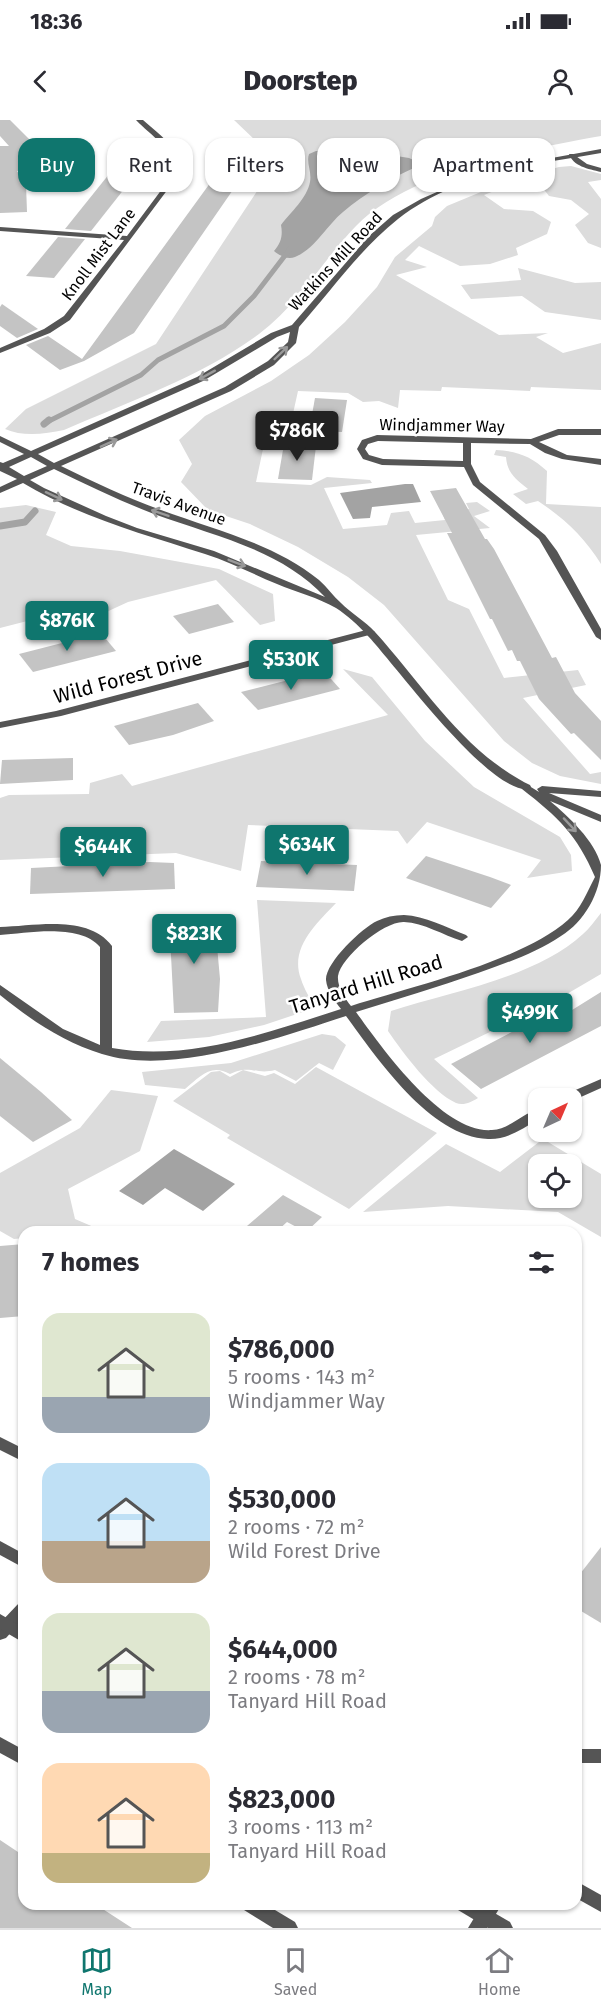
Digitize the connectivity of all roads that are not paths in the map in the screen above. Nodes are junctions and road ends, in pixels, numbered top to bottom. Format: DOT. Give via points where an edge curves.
graph roads {
  1 [pos="139,120"];
  2 [pos="601,151"];
  3 [pos="571,155"];
  4 [pos="601,170"];
  5 [pos="0,229"];
  6 [pos="128,238"];
  7 [pos="295,327"];
  8 [pos="0,351"];
  9 [pos="601,432"];
  10 [pos="0,439"];
  11 [pos="467,440"];
  12 [pos="532,442"];
  13 [pos="32,454"];
  14 [pos="601,462"];
  15 [pos="467,464"];
  16 [pos="55,466"];
  17 [pos="1,467"];
  18 [pos="25,480"];
  19 [pos="0,490"];
  20 [pos="339,606"];
  21 [pos="370,632"];
  22 [pos="601,637"];
  23 [pos="0,725"];
  24 [pos="526,787"];
  25 [pos="601,794"];
  26 [pos="601,819"];
  27 [pos="601,877"];
  28 [pos="0,932"];
  29 [pos="462,937"];
  30 [pos="0,989"];
  31 [pos="348,1010"];
  32 [pos="106,1051"];
  33 [pos="601,1083"];
  34 [pos="582,1092"];
  35 [pos="528,1120"];
  36 [pos="0,1443"];
  37 [pos="18,1453"];
  38 [pos="0,1547"];
  39 [pos="18,1558"];
  40 [pos="18,1613"];
  41 [pos="2,1626"];
  42 [pos="18,1633"];
  43 [pos="0,1744"];
  44 [pos="18,1755"];
  45 [pos="582,1756"];
  46 [pos="601,1756"];
  47 [pos="582,1893"];
  48 [pos="601,1904"];
  49 [pos="260,1910"];
  50 [pos="485,1916"];
  51 [pos="289,1928"];
  52 [pos="504,1928"];
  1 -- 6 [label="street, Knoll Mist Lane" via="173,154 178,169"];
  2 -- 3 [label="street, Watkins Mill Road"];
  3 -- 4 [label="street" via="575,161"];
  3 -- 7 [label="street, Watkins Mill Road" via="489,173 410,208 372,238"];
  5 -- 6 [label="street"];
  6 -- 8 [label="street, Knoll Mist Lane" via="61,323"];
  7 -- 13 [label="street, Watkins Mill Road, one-way" via="274,335 200,379"];
  16 -- 7 [label="street, Watkins Mill Road, one-way" via="248,378 292,343"];
  9 -- 12 [label="street, Windjammer Way" via="558,432"];
  10 -- 13 [label="street, Travis Avenue"];
  11 -- 12 [label="street, Windjammer Way"];
  11 -- 15 [label="street"];
  11 -- 15 [label="street, Windjammer Way" via="377,438 364,442 361,449 366,457 382,462"];
  12 -- 14 [label="street, Windjammer Way" via="564,458"];
  13 -- 16 [label="street, Travis Avenue"];
  13 -- 17 [label="street, Watkins Mill Road"];
  15 -- 22 [label="street" via="476,483 487,494 542,537"];
  16 -- 18 [label="street, Watkins Mill Road"];
  20 -- 16 [label="street, Travis Avenue, one-way" via="308,573 284,559 157,513"];
  17 -- 18 [label="street, Travis Avenue"];
  18 -- 19 [label="street, Watkins Mill Road"];
  18 -- 20 [label="street, Travis Avenue, one-way" via="102,518 211,553"];
  20 -- 21 [label="street, Travis Avenue"];
  21 -- 23 [label="street, Wild Forest Drive" via="69,711"];
  21 -- 24 [label="street, Travis Avenue" via="473,751"];
  24 -- 25 [label="street"];
  24 -- 26 [label="street, Travis Avenue"];
  24 -- 27 [label="street, one-way" via="572,826 592,853"];
  27 -- 31 [label="street, Tanyard Hill Road" via="573,922 544,942"];
  28 -- 32 [label="street" via="76,929 103,940"];
  29 -- 31 [label="street" via="403,918 370,928 333,975 333,985"];
  30 -- 32 [label="street, Tanyard Hill Road" via="39,1020"];
  31 -- 32 [label="street, Tanyard Hill Road" via="193,1053 129,1055"];
  31 -- 35 [label="street" via="394,1072 417,1095 458,1125 493,1135"];
  33 -- 34 [label="street"];
  36 -- 37 [label="street"];
  38 -- 39 [label="street"];
  40 -- 41 [label="street"];
  41 -- 42 [label="street"];
  43 -- 44 [label="street"];
  45 -- 46 [label="street"];
  47 -- 48 [label="street"];
  49 -- 51 [label="street"];
  50 -- 52 [label="street"];
}
